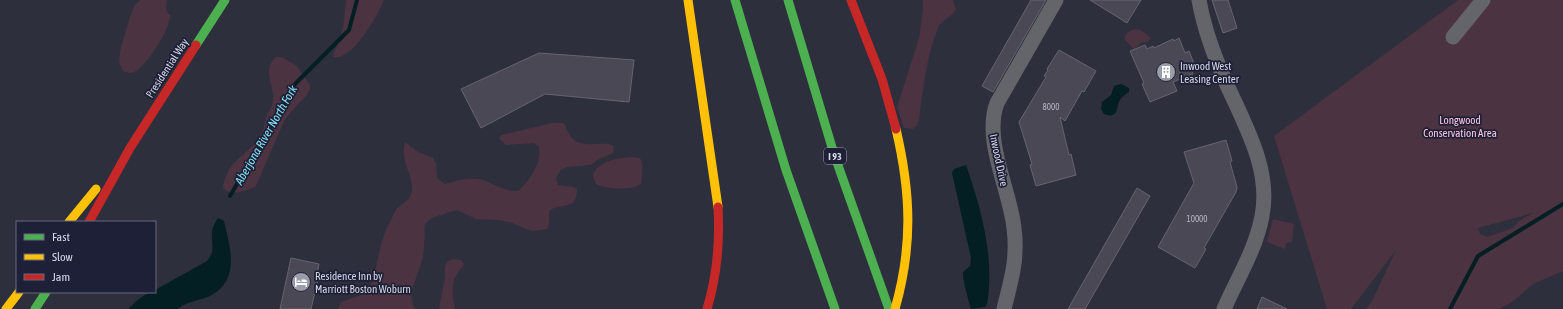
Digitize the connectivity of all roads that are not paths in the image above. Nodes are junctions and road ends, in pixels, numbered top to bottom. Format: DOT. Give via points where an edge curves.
graph roads {
  1 [pos="225,0"];
  2 [pos="688,0"];
  3 [pos="735,0"];
  4 [pos="788,0"];
  5 [pos="851,0"];
  6 [pos="1056,0"];
  7 [pos="1199,0"];
  8 [pos="1484,0"];
  9 [pos="1453,37"];
  10 [pos="130,148"];
  11 [pos="70,221"];
  12 [pos="90,221"];
  13 [pos="18,293"];
  14 [pos="45,293"];
  15 [pos="6,309"];
  16 [pos="35,309"];
  17 [pos="707,309"];
  18 [pos="834,309"];
  19 [pos="889,309"];
  20 [pos="895,309"];
  21 [pos="1004,309"];
  22 [pos="1224,309"];
  1 -- 10 [label="main road, Presidential Way"];
  2 -- 17 [label="main road" via="716,183 718,212 718,253"];
  3 -- 18 [label="main road" via="786,170"];
  4 -- 19 [label="main road, I 93" via="834,154"];
  5 -- 20 [label="main road" via="886,92 899,140 905,180 908,241"];
  6 -- 21 [label="street, Inwood Drive" via="997,103 993,115 994,140 1012,215 1016,255"];
  7 -- 22 [label="street" via="1206,32 1253,142 1263,183 1263,208 1258,230"];
  8 -- 9 [label="street"];
  10 -- 11 [label="main road, Presidential Way"];
  10 -- 12 [label="main road, Presidential Way"];
  13 -- 15 [label="main road"];
  14 -- 16 [label="main road"];
}
